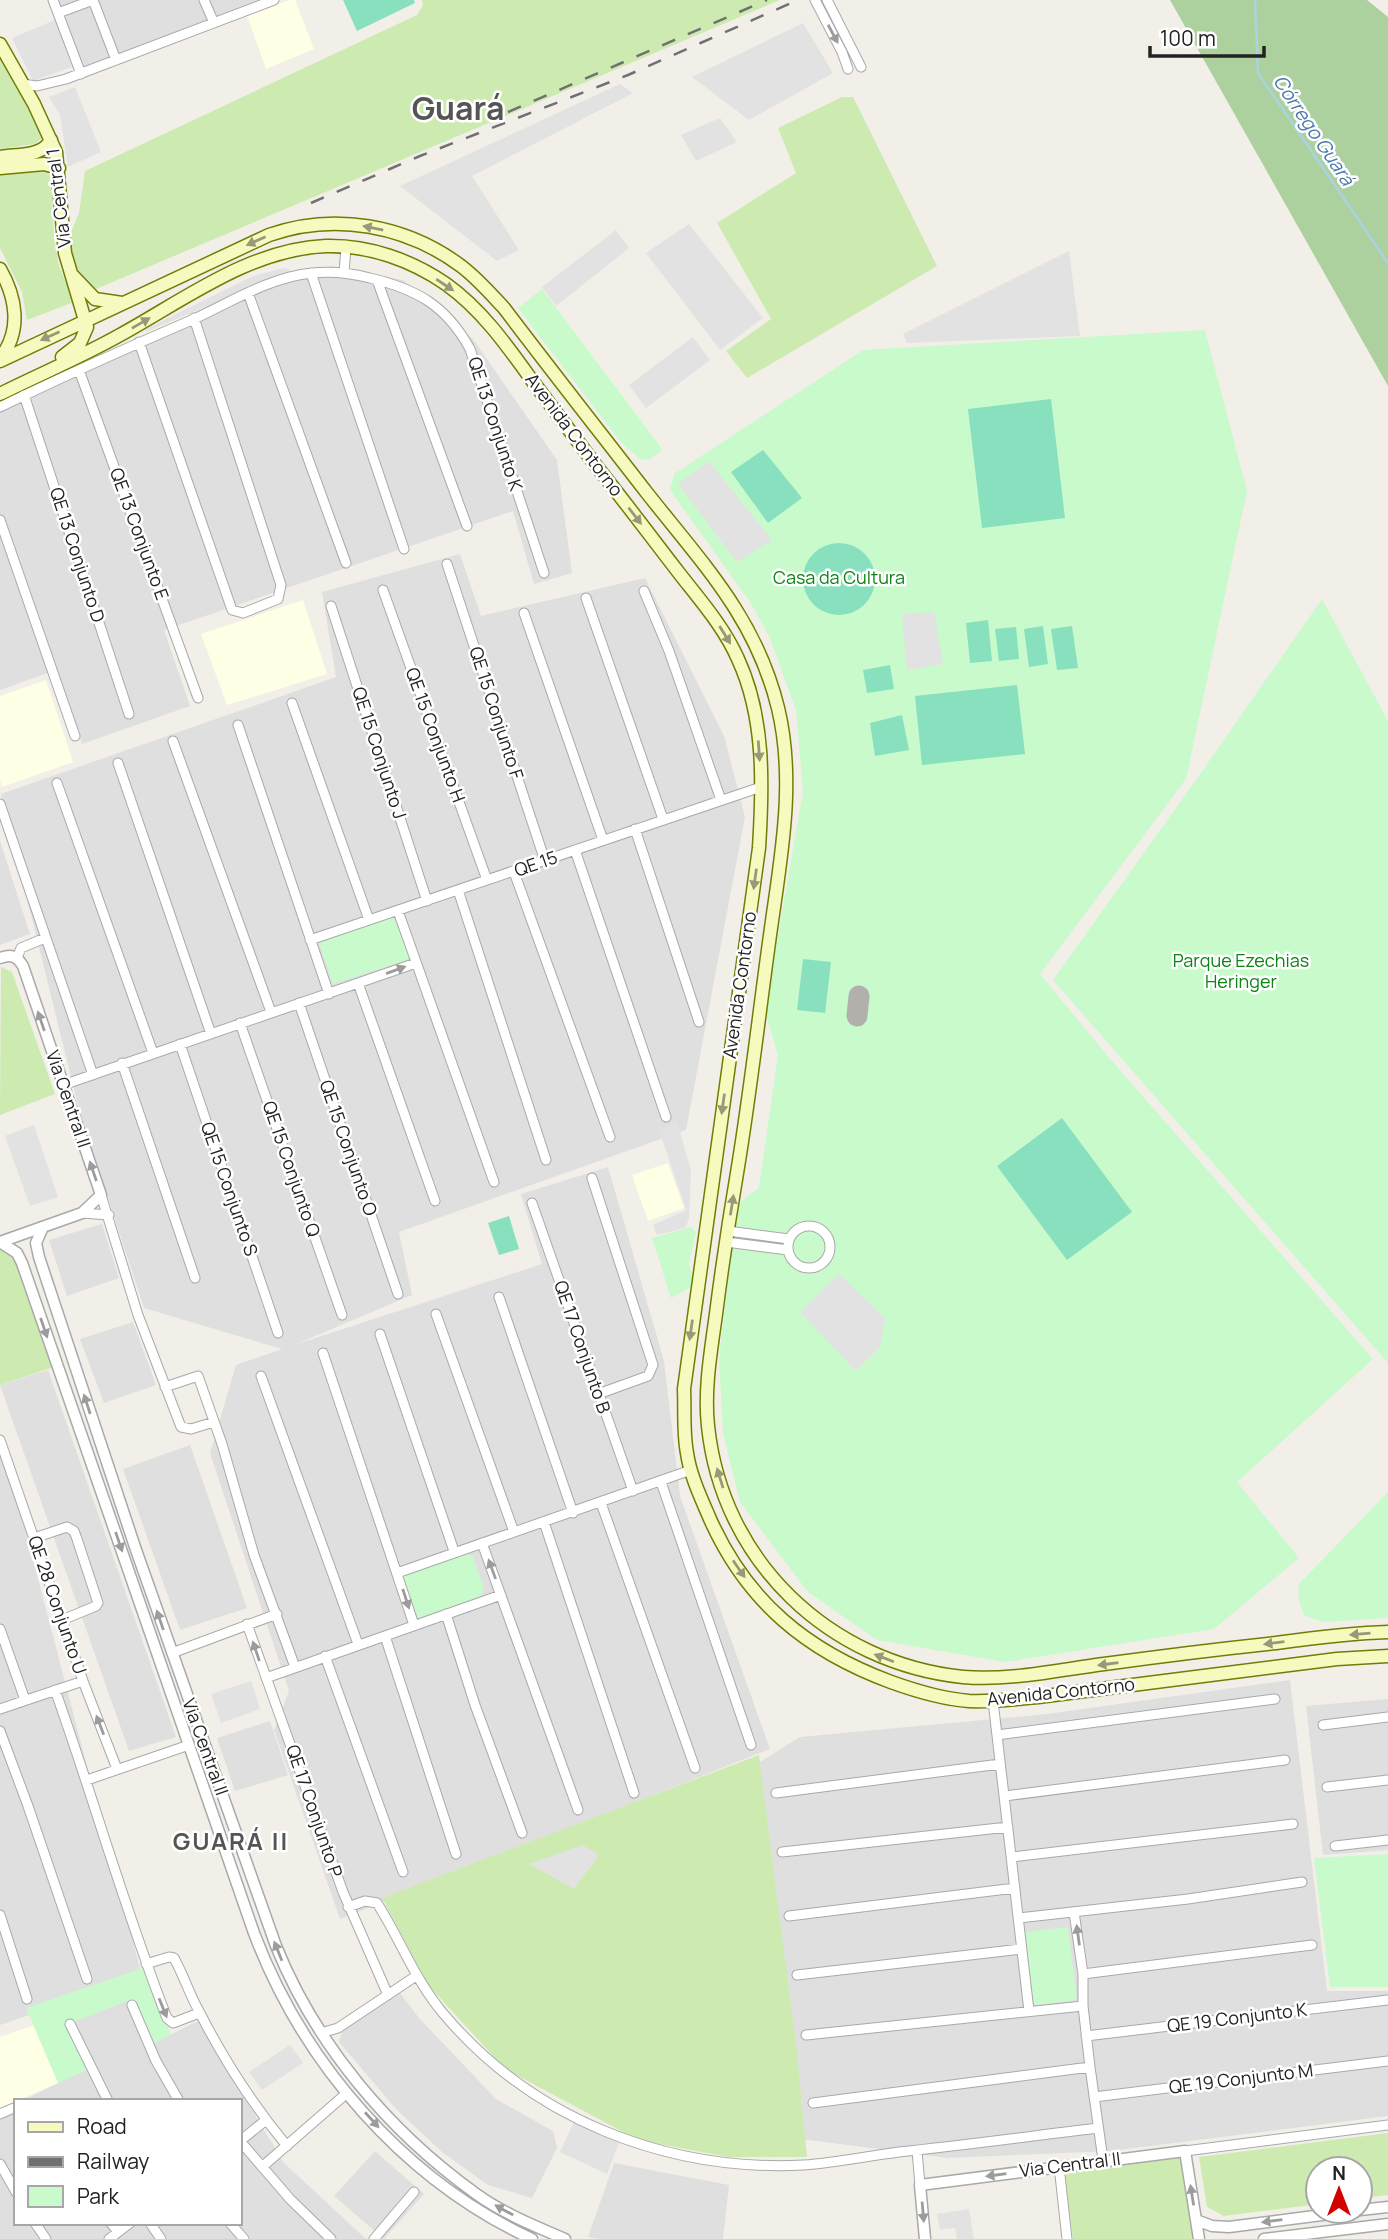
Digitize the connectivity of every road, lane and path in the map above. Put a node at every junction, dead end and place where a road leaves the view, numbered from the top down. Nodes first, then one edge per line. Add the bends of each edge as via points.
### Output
1 (53, 0) edge
2 (93, 0) edge
3 (204, 0) edge
4 (239, 0) edge
5 (274, 0) edge
6 (815, 0) edge
7 (827, 0) edge
8 (244, 12) junction
9 (58, 13) junction
10 (214, 23) junction
11 (0, 44) edge
12 (116, 60) junction
13 (861, 67) dead end
14 (848, 69) dead end
15 (81, 74) junction
16 (22, 85) junction
17 (47, 85) junction
18 (33, 103) junction
19 (51, 140) junction
20 (0, 157) edge
21 (0, 168) edge
22 (59, 168) junction
23 (303, 225) junction
24 (398, 234) junction
25 (346, 247) junction
26 (303, 248) junction
27 (385, 254) junction
28 (0, 269) edge
29 (69, 270) junction
30 (311, 273) junction
31 (344, 273) junction
32 (377, 280) junction
33 (248, 293) junction
34 (122, 303) junction
35 (194, 318) junction
36 (87, 320) junction
37 (514, 321) junction
38 (496, 331) junction
39 (139, 342) junction
40 (0, 360) edge
41 (79, 370) junction
42 (19, 391) junction
43 (0, 394) edge
44 (0, 407) edge
45 (0, 520) edge
46 (467, 526) dead end
47 (404, 549) dead end
48 (346, 564) dead end
49 (447, 565) dead end
50 (544, 573) dead end
51 (383, 590) dead end
52 (644, 591) dead end
53 (586, 598) dead end
54 (331, 606) dead end
55 (524, 613) dead end
56 (761, 653) junction
57 (739, 660) junction
58 (770, 681) junction
59 (748, 685) junction
60 (198, 698) dead end
61 (292, 703) dead end
62 (129, 714) dead end
63 (238, 725) dead end
64 (75, 736) dead end
65 (173, 741) dead end
66 (118, 763) dead end
67 (57, 783) dead end
68 (761, 787) junction
69 (721, 800) junction
70 (0, 804) edge
71 (663, 819) junction
72 (635, 829) junction
73 (603, 840) junction
74 (759, 848) junction
75 (575, 850) junction
76 (782, 853) junction
77 (545, 861) junction
78 (514, 872) junction
79 (487, 880) junction
80 (458, 890) junction
81 (427, 901) junction
82 (398, 911) junction
83 (369, 920) junction
84 (45, 938) junction
85 (310, 940) junction
86 (0, 958) edge
87 (17, 958) junction
88 (416, 962) junction
89 (358, 983) junction
90 (329, 994) junction
91 (299, 1003) junction
92 (271, 1012) junction
93 (699, 1022) dead end
94 (240, 1023) junction
95 (211, 1034) junction
96 (180, 1044) junction
97 (153, 1053) junction
98 (122, 1063) junction
99 (93, 1074) junction
100 (63, 1085) junction
101 (666, 1117) dead end
102 (718, 1134) junction
103 (610, 1137) dead end
104 (743, 1138) junction
105 (546, 1160) dead end
106 (592, 1178) dead end
107 (494, 1182) dead end
108 (101, 1195) junction
109 (436, 1201) dead end
110 (532, 1203) dead end
111 (82, 1213) junction
112 (108, 1215) junction
113 (43, 1227) junction
114 (727, 1236) junction
115 (789, 1239) junction
116 (0, 1242) edge
117 (788, 1250) junction
118 (195, 1279) dead end
119 (698, 1283) junction
120 (720, 1288) junction
121 (398, 1294) dead end
122 (499, 1297) dead end
123 (436, 1314) dead end
124 (342, 1315) dead end
125 (278, 1333) dead end
126 (380, 1334) dead end
127 (323, 1353) dead end
128 (261, 1376) dead end
129 (165, 1387) junction
130 (598, 1394) junction
131 (707, 1421) junction
132 (214, 1422) junction
133 (685, 1424) junction
134 (0, 1442) edge
135 (691, 1471) junction
136 (660, 1482) junction
137 (633, 1491) junction
138 (727, 1502) junction
139 (601, 1503) junction
140 (706, 1509) junction
141 (573, 1513) junction
142 (544, 1522) junction
143 (514, 1532) junction
144 (34, 1538) junction
145 (482, 1543) junction
146 (454, 1552) junction
147 (397, 1573) junction
148 (146, 1580) junction
149 (133, 1584) junction
150 (501, 1595) junction
151 (276, 1614) junction
152 (446, 1614) junction
153 (62, 1620) junction
154 (247, 1624) junction
155 (414, 1625) junction
156 (0, 1629) edge
157 (1388, 1632) edge
158 (385, 1636) junction
159 (358, 1644) junction
160 (172, 1653) junction
161 (326, 1656) junction
162 (1388, 1656) edge
163 (295, 1667) junction
164 (1039, 1673) junction
165 (948, 1675) junction
166 (266, 1678) junction
167 (83, 1681) junction
168 (55, 1690) junction
169 (944, 1697) junction
170 (1038, 1697) junction
171 (1275, 1699) dead end
172 (25, 1700) junction
173 (993, 1701) junction
174 (0, 1709) edge
175 (1388, 1717) edge
176 (1322, 1725) dead end
177 (0, 1731) edge
178 (997, 1735) junction
179 (189, 1745) junction
180 (751, 1745) dead end
181 (1285, 1760) dead end
182 (1000, 1764) junction
183 (695, 1768) dead end
184 (117, 1769) junction
185 (87, 1780) junction
186 (1388, 1780) edge
187 (1327, 1787) dead end
188 (634, 1793) dead end
189 (776, 1793) dead end
190 (1005, 1796) junction
191 (578, 1810) dead end
192 (1293, 1824) dead end
193 (1008, 1828) junction
194 (522, 1833) dead end
195 (1388, 1840) edge
196 (1335, 1846) dead end
197 (782, 1852) dead end
198 (456, 1854) dead end
199 (1012, 1857) junction
200 (249, 1872) junction
201 (403, 1872) dead end
202 (234, 1877) junction
203 (1302, 1882) dead end
204 (1015, 1888) junction
205 (348, 1907) junction
206 (1074, 1912) junction
207 (0, 1915) edge
208 (789, 1916) dead end
209 (1019, 1918) junction
210 (1312, 1945) dead end
211 (1021, 1949) junction
212 (146, 1964) junction
213 (288, 1973) junction
214 (1083, 1974) junction
215 (797, 1975) dead end
216 (416, 1976) junction
217 (87, 1979) dead end
218 (274, 1981) junction
219 (388, 1996) junction
220 (27, 1999) dead end
221 (1388, 2000) edge
222 (132, 2005) dead end
223 (1083, 2006) junction
224 (1030, 2011) junction
225 (199, 2013) junction
226 (70, 2024) dead end
227 (338, 2028) junction
228 (321, 2033) junction
229 (806, 2035) dead end
230 (1086, 2036) junction
231 (331, 2049) junction
232 (1388, 2061) edge
233 (1090, 2067) junction
234 (346, 2093) junction
235 (1094, 2097) junction
236 (107, 2099) edge
237 (178, 2099) edge
238 (813, 2103) dead end
239 (266, 2120) junction
240 (1388, 2125) edge
241 (1098, 2128) junction
242 (242, 2139) edge
243 (242, 2143) edge
244 (287, 2146) junction
245 (917, 2151) junction
246 (1185, 2151) junction
247 (1103, 2160) junction
248 (0, 2164) edge
249 (1059, 2166) junction
250 (262, 2167) junction
251 (448, 2171) junction
252 (439, 2183) junction
253 (920, 2185) junction
254 (14, 2188) edge
255 (414, 2192) dead end
256 (1304, 2217) edge
257 (1297, 2218) junction
258 (1196, 2220) junction
259 (1388, 2224) edge
260 (113, 2225) edge
261 (127, 2225) edge
262 (232, 2225) edge
263 (118, 2232) junction
264 (1299, 2236) junction
265 (108, 2239) edge
266 (244, 2239) edge
267 (331, 2239) edge
268 (374, 2239) edge
269 (532, 2239) edge
270 (565, 2239) edge
271 (925, 2239) edge
272 (1068, 2239) edge
273 (1199, 2239) edge
274 (1264, 2239) edge

1 - 9 street
2 - 9 street
2 - 12 street
3 - 10 street
4 - 8 street
5 - 8 street
6 -> 14 street
7 - 13 street
8 - 10 street
9 - 15 street
10 - 12 street
11 - 16 main road, Via Central 1
12 - 15 street
15 - 17 street
16 - 17 street
16 - 18 main road, Via Central 1
17 - 18 street
18 - 19 main road, Via Central 1
19 - 20 main road via 39,152
19 - 22 main road, Via Central 1
21 - 22 main road via 44,164
22 - 29 main road, Via Central 1
24 -> 23 main road, Avenida Contorno via 369,226
23 - 26 main road via 296,238
23 -> 34 main road, Avenida Contorno via 269,235
24 - 27 main road via 395,246
24 - 37 main road, Avenida Contorno via 460,265
25 - 26 main road, Avenida Contorno
25 - 27 main road, Avenida Contorno
25 - 31 street
42 -> 26 main road, Avenida Contorno via 176,301 268,257
27 -> 38 main road, Avenida Contorno via 445,283
28 - 40 main road via 13,301 15,323 10,346
29 - 34 main road via 95,299
29 - 36 main road, Via Central 1
30 - 31 street, QE 13 Conjunto K
30 - 33 street, QE 13 Conjunto K
30 - 47 street
31 - 32 street, QE 13 Conjunto K
32 - 46 street
32 - 50 street, QE 13 Conjunto K via 399,284 427,300 464,338
33 - 35 street, QE 13 Conjunto K
33 - 48 street
34 - 36 main road, Avenida Contorno
35 - 39 street, QE 13 Conjunto K
35 - 39 street via 281,585 278,599 243,612 234,612 230,606
36 -> 40 main road, Avenida Contorno
36 - 42 main road via 86,333 75,349 39,367
37 - 38 main road via 502,320
37 - 56 main road, Avenida Contorno via 696,552 744,620
38 -> 57 main road, Avenida Contorno via 709,612
39 - 41 street, QE 13 Conjunto K
41 - 42 street, QE 13 Conjunto K
41 - 60 street, QE 13 Conjunto E
42 - 43 main road, Avenida Contorno
42 - 44 street, QE 13 Conjunto K
42 - 62 street, QE 13 Conjunto D
45 - 64 street
49 - 77 street, QE 15 Conjunto F
51 - 79 street, QE 15 Conjunto H
52 - 69 street
53 - 71 street
54 - 81 street, QE 15 Conjunto J
55 - 73 street
56 - 57 main road via 754,660
56 - 58 main road, Avenida Contorno
57 - 59 main road, Avenida Contorno
58 - 59 main road via 760,676
58 - 76 main road, Avenida Contorno via 785,747
59 -> 68 main road, Avenida Contorno via 757,726
61 - 83 street
63 - 85 street
65 - 92 street
66 - 95 street
67 - 97 street
68 - 69 street, QE 15
68 - 74 main road, Avenida Contorno
69 - 71 street, QE 15
70 - 84 street
71 - 72 street, QE 15
72 - 73 street, QE 15
72 - 93 street
73 - 75 street, QE 15
74 - 76 main road via 769,857
74 -> 102 main road, Avenida Contorno
75 - 77 street, QE 15
75 - 101 street
76 - 104 main road, Avenida Contorno
77 - 78 street, QE 15
78 - 79 street, QE 15
78 - 103 street
79 - 80 street, QE 15
80 - 81 street, QE 15
80 - 105 street
81 - 82 street, QE 15
82 - 83 street, QE 15
82 - 88 street
83 - 85 street, QE 15
84 - 87 street via 21,948
84 - 99 street
85 - 90 street
86 - 87 street
100 -> 87 street, Via Central II
89 -> 88 street
88 - 107 street
89 - 90 street
89 - 109 street
90 - 91 street
91 - 92 street
91 - 121 street, QE 15 Conjunto O
92 - 94 street
94 - 95 street
94 - 124 street, QE 15 Conjunto Q
95 - 96 street
96 - 97 street
96 - 125 street, QE 15 Conjunto S
97 - 98 street
98 - 99 street
98 - 118 street
99 - 100 street
108 -> 100 street, Via Central II
102 - 104 main road via 734,1130
102 - 119 main road, Avenida Contorno
114 -> 104 main road, Avenida Contorno
106 - 130 street via 653,1365 648,1376
108 - 111 street, Via Central II
108 - 112 street
110 - 130 street, QE 17 Conjunto B
111 - 112 street
111 - 113 street, Via Central II
112 - 129 street
113 - 116 street, Via Central II
148 -> 113 street, Via Central II via 37,1251
114 - 115 street
114 - 117 street
114 - 120 main road, Avenida Contorno
115 - 117 street
115 - 117 street via 799,1229 812,1226 828,1238 830,1251 824,1262 811,1268 798,1265
116 -> 149 street, Via Central II via 18,1253 22,1263
119 - 120 main road via 709,1293
119 -> 133 main road, Avenida Contorno via 687,1364
120 - 131 main road, Avenida Contorno
122 - 141 street
123 - 143 street
126 - 146 street
127 - 147 street
128 - 159 street
129 - 132 street via 184,1429
129 - 132 street via 198,1376
130 - 137 street, QE 17 Conjunto B
131 - 133 main road via 698,1416
138 -> 131 main road, Avenida Contorno
132 - 151 street
133 - 135 main road, Avenida Contorno
134 - 144 street, QE 28 Conjunto U
135 - 136 street
135 - 140 main road, Avenida Contorno
136 - 137 street
136 - 180 street
137 - 139 street
138 - 140 main road via 720,1512
165 -> 138 main road, Avenida Contorno via 880,1657 826,1627 798,1604 750,1549
139 - 141 street
139 - 183 street
140 -> 169 main road, Avenida Contorno via 744,1576 793,1630 868,1673
141 - 142 street
142 - 143 street
142 - 188 street
143 - 145 street
144 - 153 street, QE 28 Conjunto U
144 - 153 street via 67,1527 77,1539 98,1603
145 - 146 street
150 -> 145 street
146 - 147 street
147 -> 155 street
148 - 149 street
160 -> 148 street, Via Central II
149 - 179 street, Via Central II
150 - 152 street
150 - 191 street
151 - 154 street
151 - 163 street
152 - 155 street
152 - 194 street
153 - 167 street, QE 28 Conjunto U
154 - 160 street
166 -> 154 street, QE 17 Conjunto P
155 - 158 street
156 - 172 street
157 -> 164 main road, Avenida Contorno
158 - 159 street
158 - 198 street
159 - 161 street
160 - 200 street, Via Central II
161 - 163 street
161 - 201 street
162 - 170 main road, Avenida Contorno
163 - 166 street
164 - 165 main road, Avenida Contorno via 988,1678
164 - 170 main road via 1047,1685
165 - 169 main road via 940,1686
166 - 205 street, QE 17 Conjunto P
167 - 168 street
184 -> 167 street, QE 28 Conjunto U
168 - 172 street
168 - 185 street
169 - 173 main road, Avenida Contorno
170 - 173 main road, Avenida Contorno
171 - 178 street
172 - 174 street
173 - 178 street
175 - 176 street
177 - 217 street
178 - 182 street
179 - 184 street
179 - 202 street, Via Central II
181 - 190 street
182 - 189 street
182 - 190 street
184 - 185 street
185 - 212 street
186 - 187 street
190 - 193 street
192 - 199 street
193 - 197 street
193 - 199 street
195 - 196 street
199 - 204 street
200 - 202 street
213 -> 200 street, Via Central II
202 - 218 street, Via Central II
203 - 206 street
204 - 208 street
204 - 209 street
205 - 216 street via 365,1901 377,1903
205 - 219 street, QE 17 Conjunto P
206 - 209 street
214 -> 206 street
207 - 220 street
209 - 211 street
210 - 214 street
211 - 215 street
211 - 224 street
212 - 225 street via 174,1958
212 -> 225 street via 168,2021 176,2023
213 - 218 street
213 - 228 street, Via Central II
214 - 223 street
216 - 219 street
216 - 245 street via 456,2027 513,2081 551,2105 641,2146 740,2164 814,2164
218 - 234 street, Via Central II via 298,2028
219 - 227 street
221 - 230 street, QE 19 Conjunto K
222 - 237 street
223 - 224 street
223 - 230 street
224 - 229 street
225 - 239 street
226 - 236 street
227 - 228 street
227 - 231 street
228 - 231 street, Via Central II
230 - 233 street
231 - 251 street, Via Central II via 383,2112
232 - 235 street, QE 19 Conjunto M
233 - 235 street
233 - 238 street
234 - 244 street
234 -> 252 street, Via Central II
235 - 241 street
239 - 242 street
239 - 244 street
240 - 246 street
241 - 245 street
241 - 247 street
243 - 250 street
244 - 250 street
245 - 253 street
246 - 247 street, Via Central II
258 -> 246 street
247 - 249 street, Via Central II
248 - 254 street
249 -> 253 street, Via Central II
249 - 272 street
250 - 267 street
251 - 252 street
270 -> 251 street, Via Central II via 477,2194
252 - 269 street, Via Central II
253 -> 271 street
255 - 268 street
256 - 257 street
257 -> 258 street via 1229,2227
257 - 264 street
258 - 273 street
259 - 264 street
260 - 263 street
261 - 263 street
262 - 266 street
263 - 265 street
264 - 274 street

